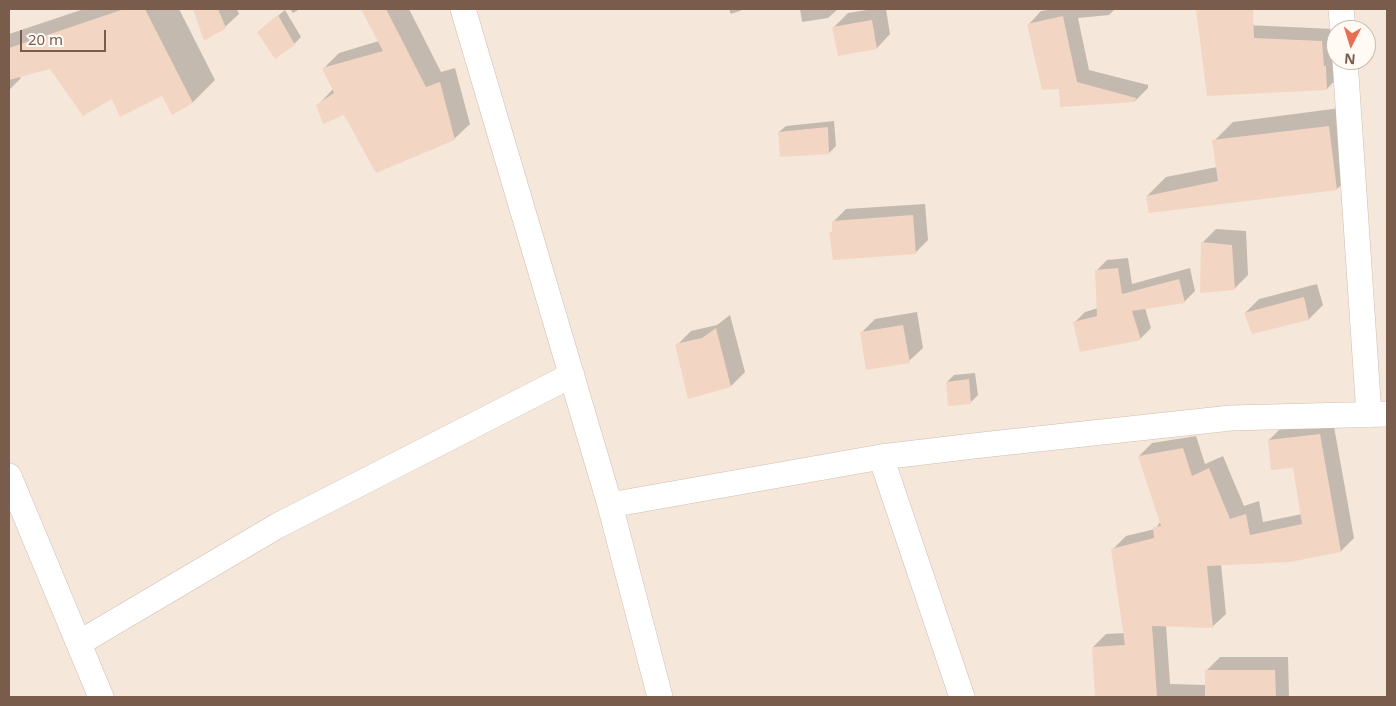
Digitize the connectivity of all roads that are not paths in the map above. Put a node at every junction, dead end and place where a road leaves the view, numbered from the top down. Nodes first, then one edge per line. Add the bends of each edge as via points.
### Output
1 (463, 9) edge
2 (1346, 70) edge
3 (572, 375) junction
4 (1378, 414) edge
5 (881, 457) junction
6 (9, 476) edge
7 (610, 504) junction
8 (79, 643) junction
9 (102, 697) edge
10 (660, 697) edge
11 (962, 697) edge

1 - 3 street
2 - 4 street
3 - 7 street
3 - 8 street via 277,526
4 - 5 street via 1231,418
5 - 7 street
5 - 11 street
6 - 8 street
7 - 10 street
8 - 9 street

